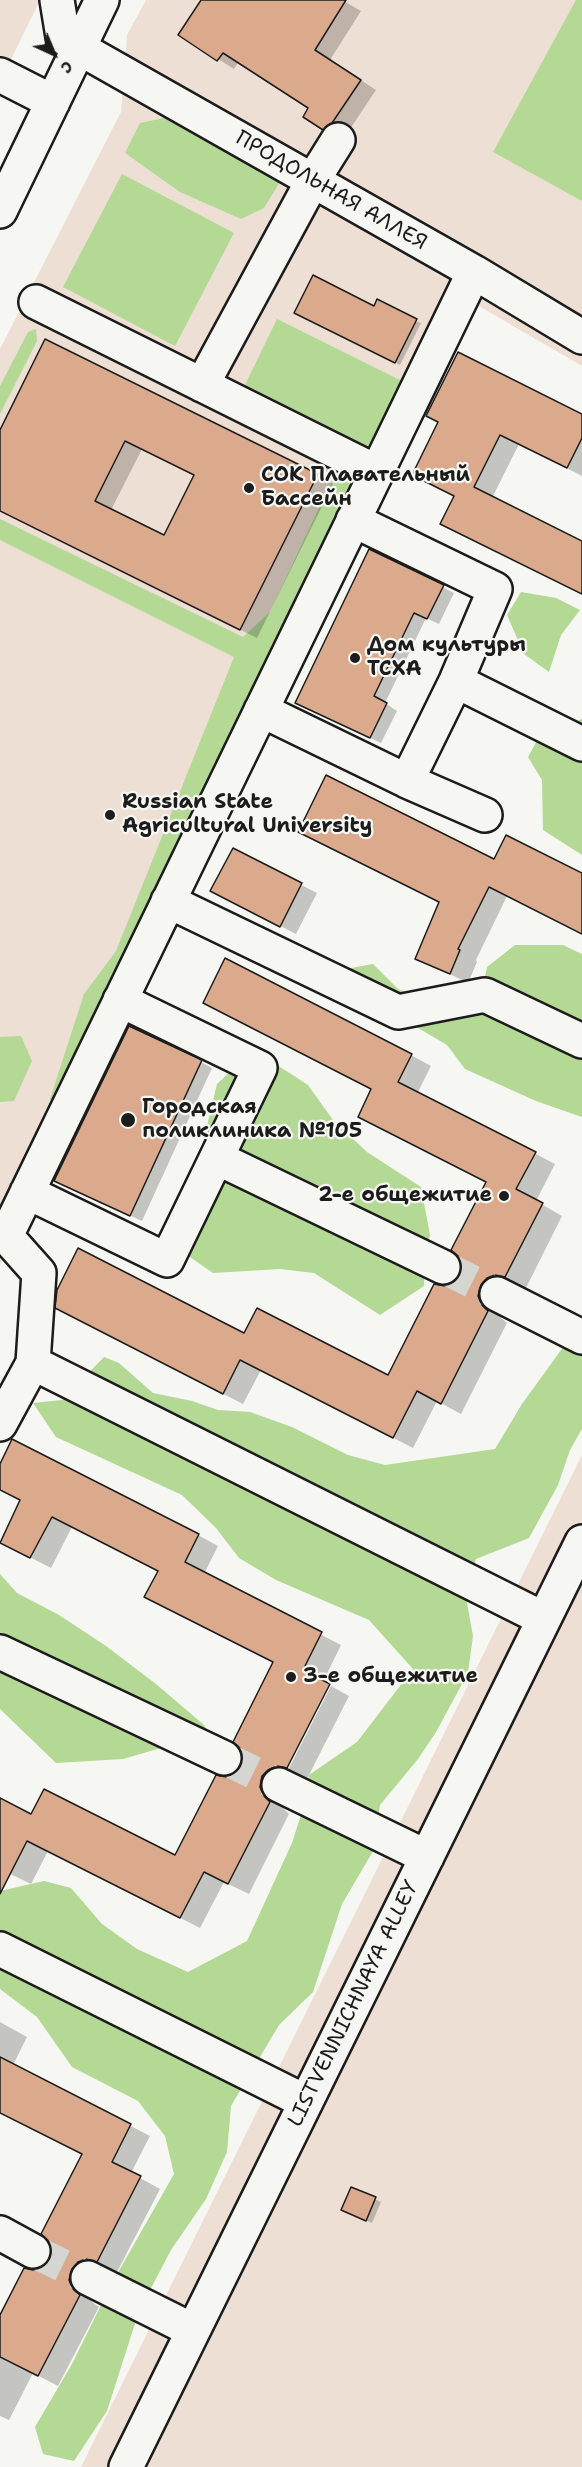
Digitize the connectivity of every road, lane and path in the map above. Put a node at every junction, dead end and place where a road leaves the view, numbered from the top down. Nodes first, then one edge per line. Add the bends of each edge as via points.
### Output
1 (57, 0) edge
2 (102, 0) edge
3 (79, 48) junction
4 (0, 75) edge
5 (53, 102) junction
6 (338, 140) dead end
7 (313, 180) junction
8 (0, 211) edge
9 (474, 272) junction
10 (36, 302) dead end
11 (582, 337) edge
12 (202, 385) junction
13 (377, 472) junction
14 (353, 520) junction
15 (456, 681) junction
16 (261, 710) junction
17 (582, 744) edge
18 (408, 781) junction
19 (485, 815) dead end
20 (168, 901) junction
21 (120, 1000) junction
22 (582, 1041) edge
23 (217, 1158) junction
24 (27, 1192) junction
25 (3, 1238) edge
26 (442, 1267) tunnel mouth
27 (497, 1294) tunnel mouth
28 (582, 1337) edge
29 (33, 1363) junction
30 (0, 1424) edge
31 (582, 1542) edge
32 (544, 1619) junction
33 (0, 1652) edge
34 (224, 1758) tunnel mouth
35 (279, 1785) tunnel mouth
36 (427, 1857) junction
37 (0, 1948) edge
38 (306, 2102) junction
39 (0, 2233) edge
40 (33, 2251) tunnel mouth
41 (88, 2278) tunnel mouth
42 (192, 2330) junction
43 (126, 2467) edge

1 - 3 street via 63,37
2 - 3 street
3 - 5 street
3 - 7 street, ПРОДОЛЬНАЯ АЛЛЕЯ
4 - 5 street
5 - 8 street
6 - 7 street
7 - 9 street, ПРОДОЛЬНАЯ АЛЛЕЯ
7 - 12 street
9 - 11 street, ПРОДОЛЬНАЯ АЛЛЕЯ
9 - 13 street
10 - 12 street
12 - 13 street
13 - 14 street
14 - 15 street via 495,589
14 - 16 street
15 - 17 street
15 - 18 street
16 - 18 street
16 - 20 street
18 - 19 street
20 - 21 street
20 - 22 street via 398,1012 485,995
21 - 23 street via 260,1068
21 - 24 street
23 - 24 street via 167,1260
23 - 26 street
24 - 25 street
25 - 29 street via 39,1273
27 - 28 street
29 - 30 street
29 - 32 street
31 - 32 street, LISTVENNICHNAYA ALLEY
32 - 36 street, LISTVENNICHNAYA ALLEY
33 - 34 street
35 - 36 street
36 - 38 street, LISTVENNICHNAYA ALLEY
37 - 38 street
38 - 42 street, LISTVENNICHNAYA ALLEY
39 - 40 street
41 - 42 street
42 - 43 street, LISTVENNICHNAYA ALLEY

